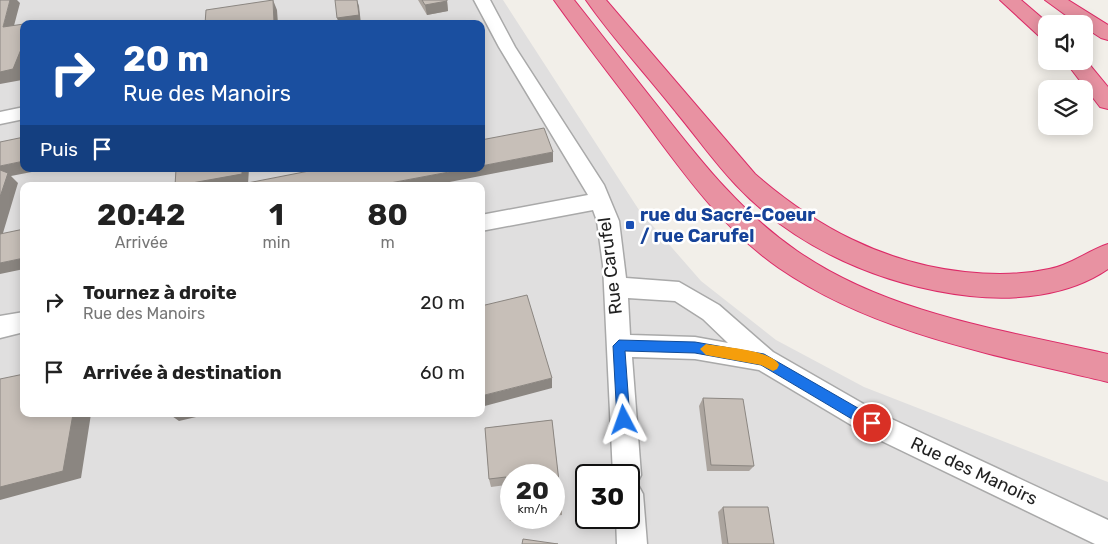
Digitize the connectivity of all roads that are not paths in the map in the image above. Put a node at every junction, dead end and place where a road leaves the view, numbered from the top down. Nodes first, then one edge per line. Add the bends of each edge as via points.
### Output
1 (482, 0) edge
2 (564, 0) edge
3 (596, 0) edge
4 (1010, 0) edge
5 (1055, 0) edge
6 (1038, 25) edge
7 (490, 34) edge
8 (1108, 34) edge
9 (1082, 70) edge
10 (1108, 102) edge
11 (20, 115) edge
12 (0, 118) edge
13 (601, 201) junction
14 (485, 223) edge
15 (1108, 255) edge
16 (614, 287) junction
17 (20, 323) edge
18 (0, 327) edge
19 (619, 346) junction
20 (764, 360) junction
21 (1108, 368) edge
22 (627, 464) edge
23 (631, 529) edge
24 (1108, 535) edge
25 (632, 544) edge

1 - 7 street, Rue Carufel
2 - 21 highway via 714,195 765,243 801,269 861,300 915,321
3 - 15 highway via 746,179 785,213 826,241 905,273 989,286 1065,277 1087,269
4 - 6 highway
5 - 8 highway
7 - 13 street, Rue Carufel via 588,175
9 - 10 highway
11 - 12 street
13 - 14 street
13 - 16 street, Rue Carufel via 609,227
16 - 19 street, Rue Carufel
16 - 20 street, Rue des Manoirs via 679,292 710,312
17 - 18 street
19 - 20 street, Rue des Manoirs via 695,348
19 - 22 street, Rue Carufel
20 - 24 street, Rue des Manoirs via 872,423
23 - 25 street

